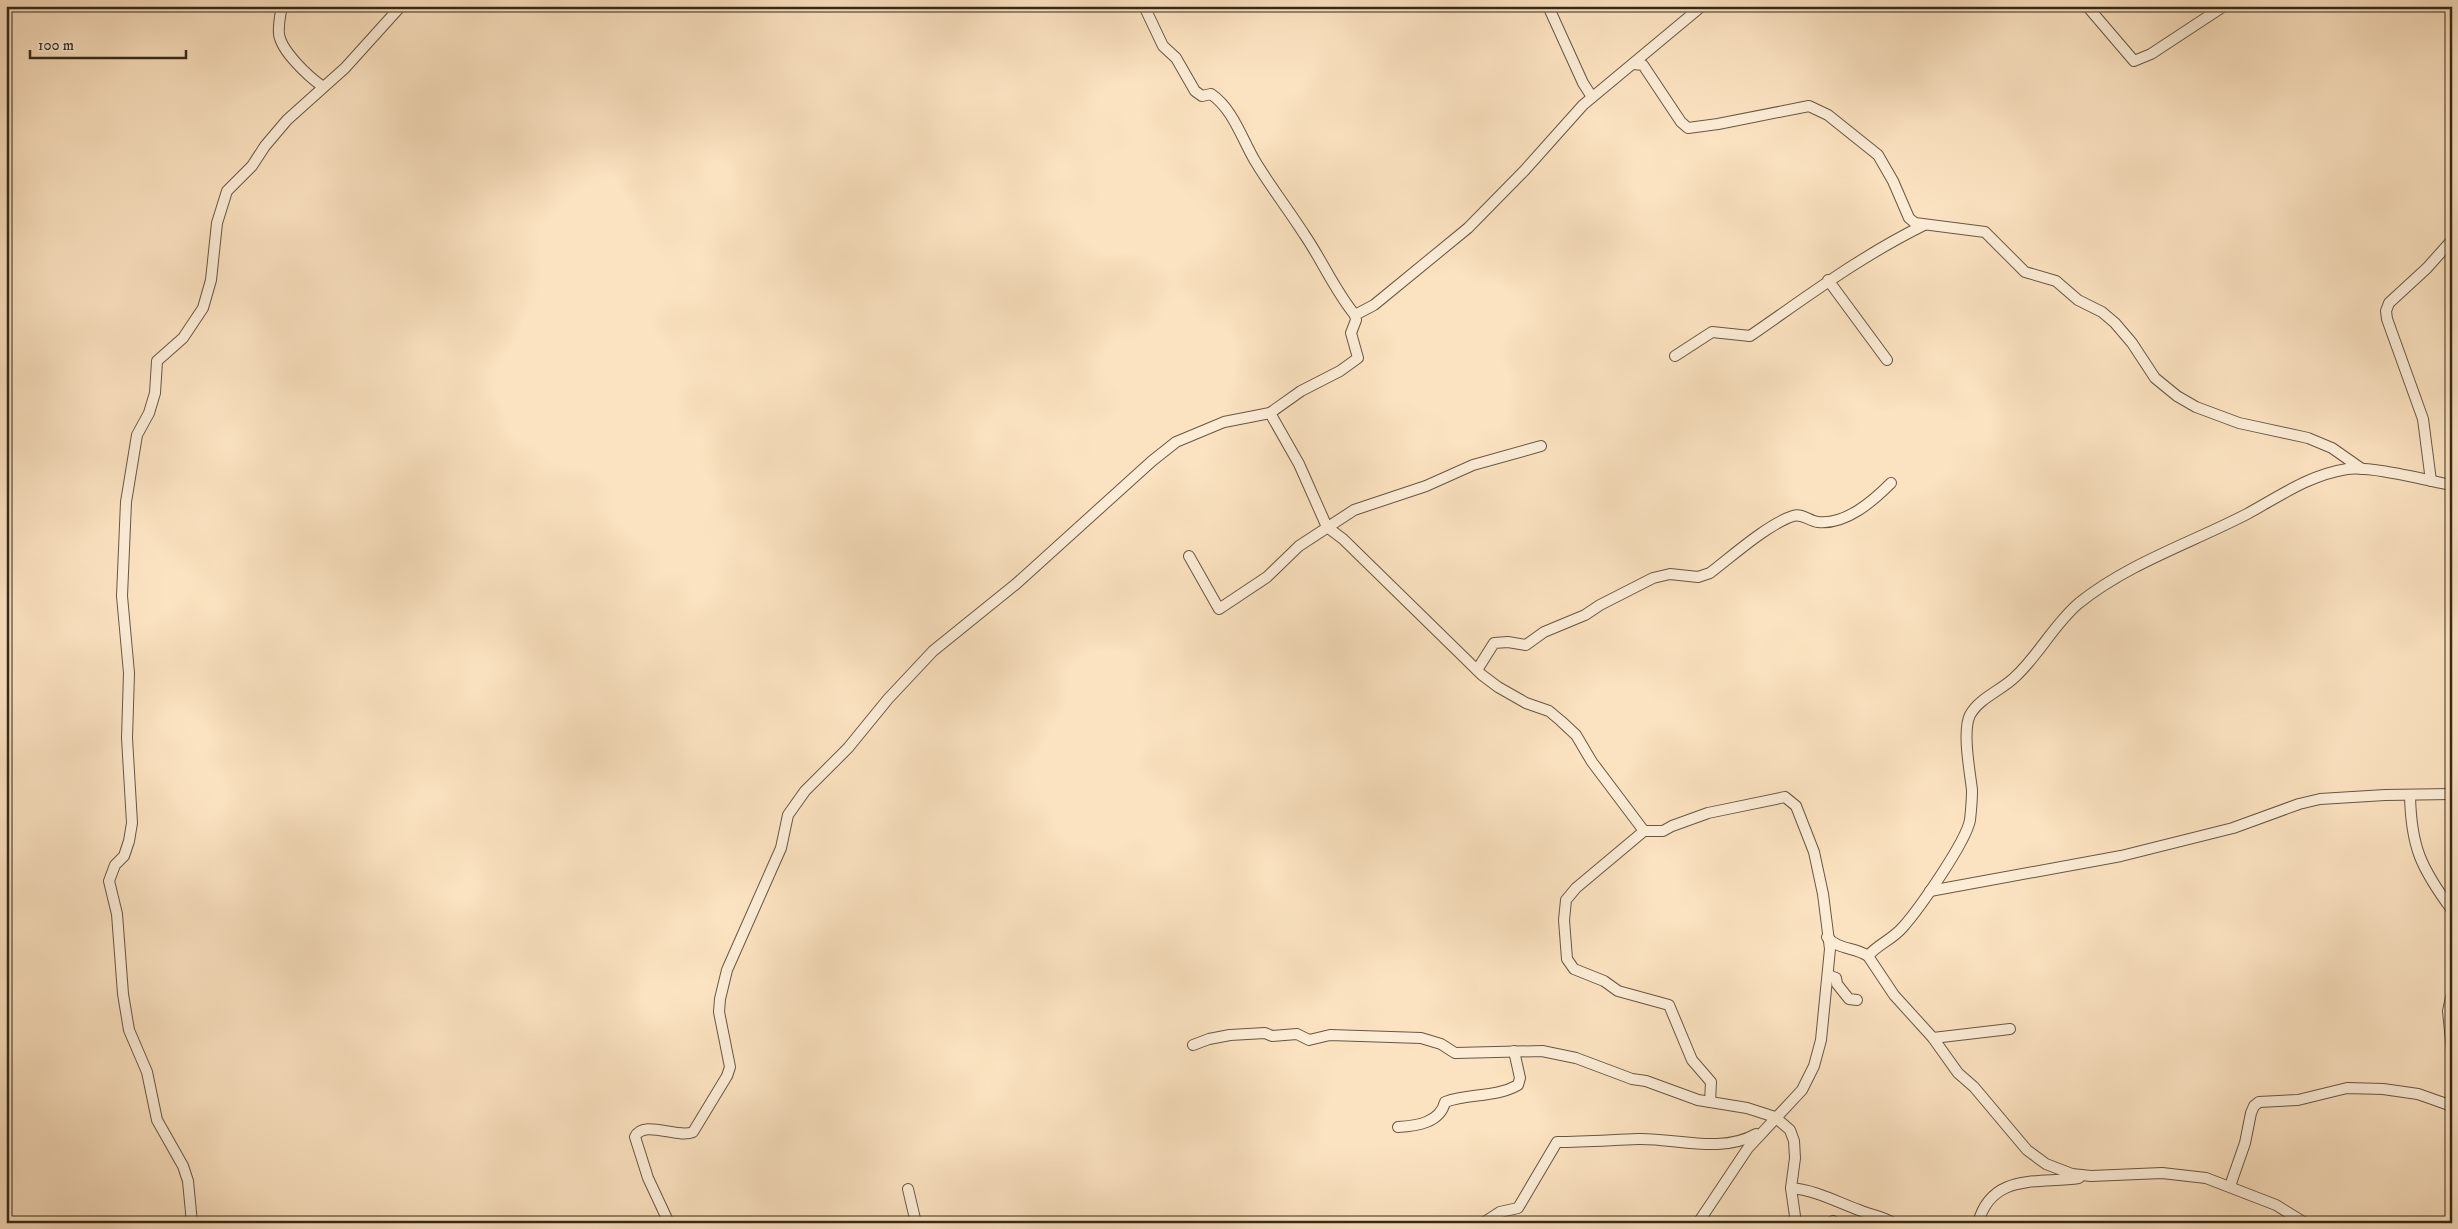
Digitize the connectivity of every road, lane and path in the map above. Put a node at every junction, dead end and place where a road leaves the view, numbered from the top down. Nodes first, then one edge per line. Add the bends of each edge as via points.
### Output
1 (282, 6) edge
2 (401, 6) edge
3 (1144, 6) edge
4 (1548, 6) edge
5 (1702, 6) edge
6 (2086, 6) edge
7 (2224, 6) edge
8 (1633, 64) junction
9 (322, 86) junction
10 (1592, 97) junction
11 (1928, 222) junction
12 (2452, 240) edge
13 (1828, 280) junction
14 (1355, 315) junction
15 (1674, 356) dead end
16 (1887, 360) dead end
17 (1270, 413) junction
18 (1541, 446) dead end
19 (2362, 469) junction
20 (2431, 481) junction
21 (1891, 483) dead end
22 (2452, 485) edge
23 (1327, 528) junction
24 (1189, 556) dead end
25 (1477, 670) junction
26 (2452, 794) edge
27 (2410, 795) junction
28 (1644, 831) junction
29 (1930, 891) junction
30 (2452, 910) edge
31 (1827, 937) junction
32 (1868, 956) junction
33 (1828, 974) junction
34 (2452, 994) edge
35 (1857, 1000) dead end
36 (2010, 1028) dead end
37 (1933, 1038) junction
38 (1193, 1045) dead end
39 (1514, 1051) junction
40 (2452, 1051) edge
41 (1710, 1102) junction
42 (2452, 1106) edge
43 (1775, 1117) junction
44 (1398, 1127) dead end
45 (1762, 1130) junction
46 (2091, 1176) junction
47 (2230, 1186) junction
48 (1791, 1188) junction
49 (908, 1189) dead end
50 (192, 1223) edge
51 (669, 1223) edge
52 (916, 1223) edge
53 (1483, 1223) edge
54 (1698, 1223) edge
55 (1796, 1223) edge
56 (1893, 1223) edge
57 (1978, 1223) edge
58 (2305, 1223) edge

1 - 9 street via 280,40 306,74
2 - 9 street via 345,68
3 - 14 street via 1163,46 1185,70 1195,91 1202,96 1211,94 1229,114
4 - 10 street
5 - 8 street
6 - 7 street via 2134,61 2151,54
8 - 10 street
8 - 11 street via 1644,66 1688,128 1809,106 1822,110 1878,155 1909,218 1914,223
9 - 50 street via 275,134 252,166 227,191 217,223 207,299 192,328 157,361 155,393 149,413 136,435 126,502 122,596 129,672 127,738 132,823 124,856 111,873 110,889 117,914 129,1030 147,1072 157,1120 185,1173
10 - 14 street via 1468,228 1374,305
11 - 13 street
11 - 19 street via 1943,228 1977,230 1990,236 2025,272 2056,281 2078,300 2102,312 2132,343 2156,378 2192,405 2239,423 2308,438 2332,448
12 - 20 street via 2389,303 2386,311 2423,419
13 - 15 street via 1750,336 1712,332
13 - 16 street
14 - 17 street via 1351,333 1358,358
17 - 23 street via 1299,464
17 - 51 street via 1224,422 1176,442 1152,461 1036,567 933,651 795,802 788,815 781,848 722,988 719,1012 730,1062 727,1076 693,1132 643,1130 634,1137
18 - 23 street via 1473,465 1426,486 1381,499 1354,510
19 - 20 street
19 - 29 street via 2349,469 2309,480 2116,578 2064,617 2021,672 1982,702 1970,716 1966,738 1972,798 1968,830
20 - 22 street
21 - 25 street via 1843,519 1817,522 1801,515 1792,517 1710,574 1698,577 1670,574 1653,578 1585,615 1544,632 1526,645 1494,644
23 - 24 street via 1299,546 1267,577 1219,609
23 - 25 street
25 - 28 street via 1498,688 1549,711 1576,735 1592,762
26 - 27 street
27 - 29 street via 2320,799 2233,828 2121,856
27 - 30 street via 2415,848
28 - 31 street via 1663,831 1708,813 1751,803 1784,797 1789,799 1796,806 1814,852 1823,894
28 - 41 street via 1566,900 1567,959 1574,969 1604,981 1618,991 1669,1005 1692,1060 1710,1082
29 - 32 street via 1903,927
31 - 32 street via 1833,944
31 - 33 street via 1830,950
32 - 37 street via 1894,995
33 - 35 street via 1836,978 1849,999
33 - 43 street via 1822,1031 1814,1066 1802,1090
34 - 40 street via 2448,1005
36 - 37 street
37 - 46 street via 1958,1073 1974,1087 2027,1150 2046,1164 2072,1174
38 - 39 street via 1209,1038 1265,1033 1272,1036 1297,1034 1309,1040 1330,1035 1421,1038 1456,1053
39 - 41 street via 1542,1051 1576,1058
39 - 44 street via 1520,1078 1518,1085 1483,1096 1453,1099 1445,1102 1441,1113 1433,1118 1420,1124
41 - 43 street
42 - 47 street via 2418,1094 2354,1088 2336,1089 2298,1100 2260,1102 2251,1112
43 - 45 street
43 - 48 street via 1790,1130 1794,1141
45 - 53 street via 1743,1141 1714,1144 1640,1139 1557,1142 1518,1208 1500,1212
45 - 54 street
46 - 47 street via 2179,1174
46 - 57 street via 2006,1186 1992,1196
47 - 58 street via 2276,1205
48 - 55 street
48 - 56 street via 1810,1190
49 - 52 street

